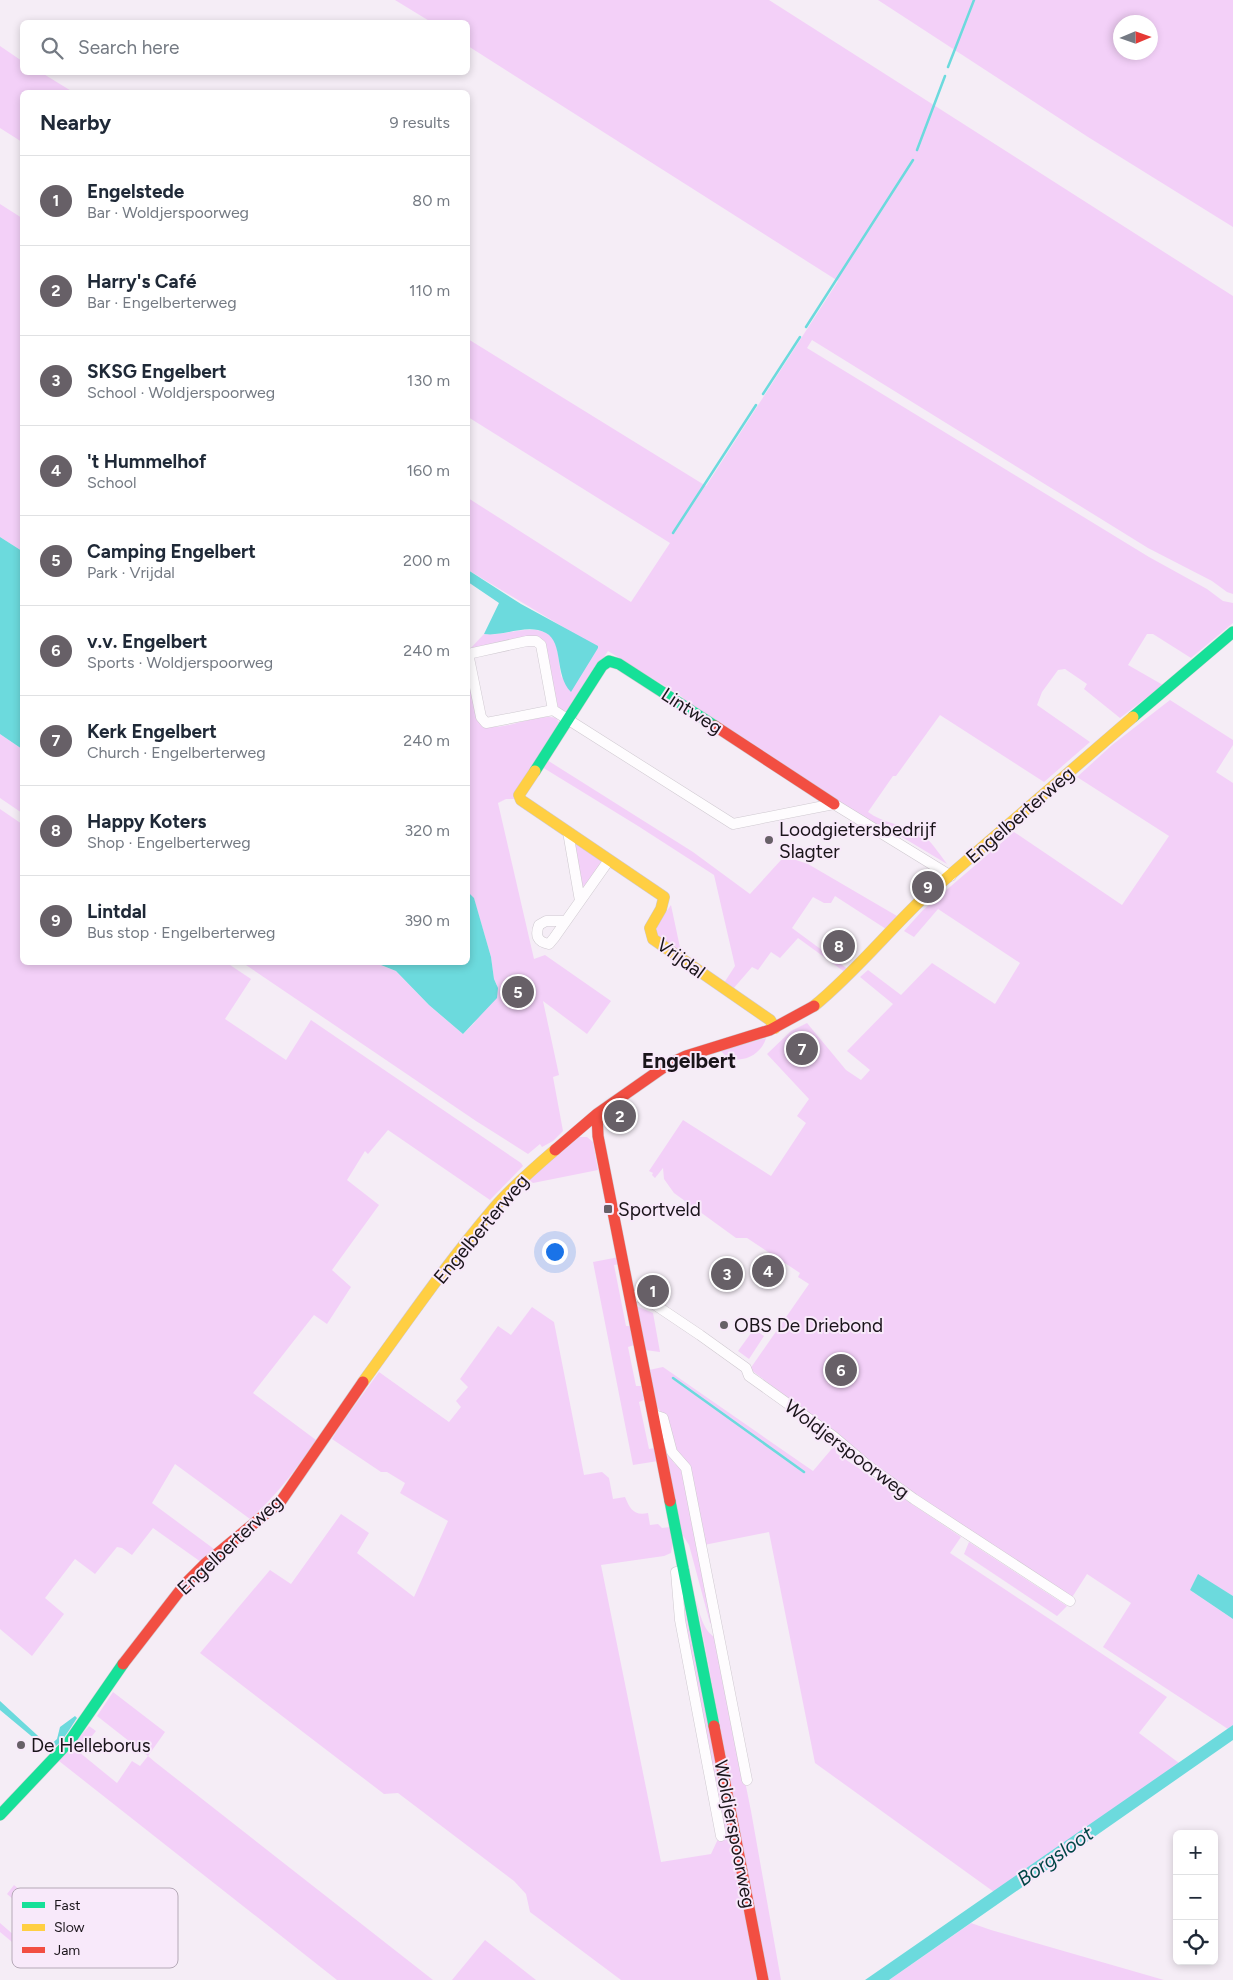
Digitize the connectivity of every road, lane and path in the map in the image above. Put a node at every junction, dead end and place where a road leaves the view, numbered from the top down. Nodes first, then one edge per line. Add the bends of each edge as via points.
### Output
1 (1233, 632) edge
2 (470, 654) edge
3 (470, 664) edge
4 (553, 710) junction
5 (568, 718) junction
6 (834, 804) junction
7 (568, 832) junction
8 (609, 860) junction
9 (951, 876) junction
10 (580, 901) junction
11 (566, 921) dead end
12 (775, 1028) junction
13 (597, 1114) junction
14 (581, 1128) junction
15 (598, 1136) junction
16 (630, 1295) junction
17 (654, 1415) junction
18 (684, 1570) junction
19 (1070, 1601) dead end
20 (747, 1780) dead end
21 (0, 1815) edge
22 (721, 1836) dead end
23 (762, 1980) edge

1 - 9 street, Engelberterweg via 1053,784
2 - 4 street via 536,641 541,645
3 - 4 street via 481,717 486,722
4 - 5 street
5 - 6 street via 733,824
5 - 6 street, Lintweg via 602,666 609,661 620,664
5 - 7 street, Vrijdal via 519,795 521,800
6 - 9 street
7 - 8 street, Vrijdal
7 - 10 street
8 - 10 street
8 - 12 street, Vrijdal via 664,897 664,905 651,926 653,939 770,1020
9 - 12 street, Engelberterweg via 893,927 839,985 814,1006
10 - 11 street
12 - 13 street, Engelberterweg via 667,1065
13 - 14 street, Engelberterweg
13 - 15 street, Woldjerspoorweg
14 - 15 street
14 - 21 street, Engelberterweg via 535,1166 471,1235 355,1392 281,1500 185,1584 125,1661 69,1742
15 - 16 street, Woldjerspoorweg
16 - 17 street, Woldjerspoorweg
16 - 19 street, Woldjerspoorweg via 645,1298 700,1335 746,1368 749,1376 914,1499
17 - 18 street, Woldjerspoorweg
17 - 20 street, Woldjerspoorweg via 663,1418 672,1452 686,1468
18 - 22 street, Woldjerspoorweg via 676,1572 680,1620
18 - 23 street, Woldjerspoorweg

